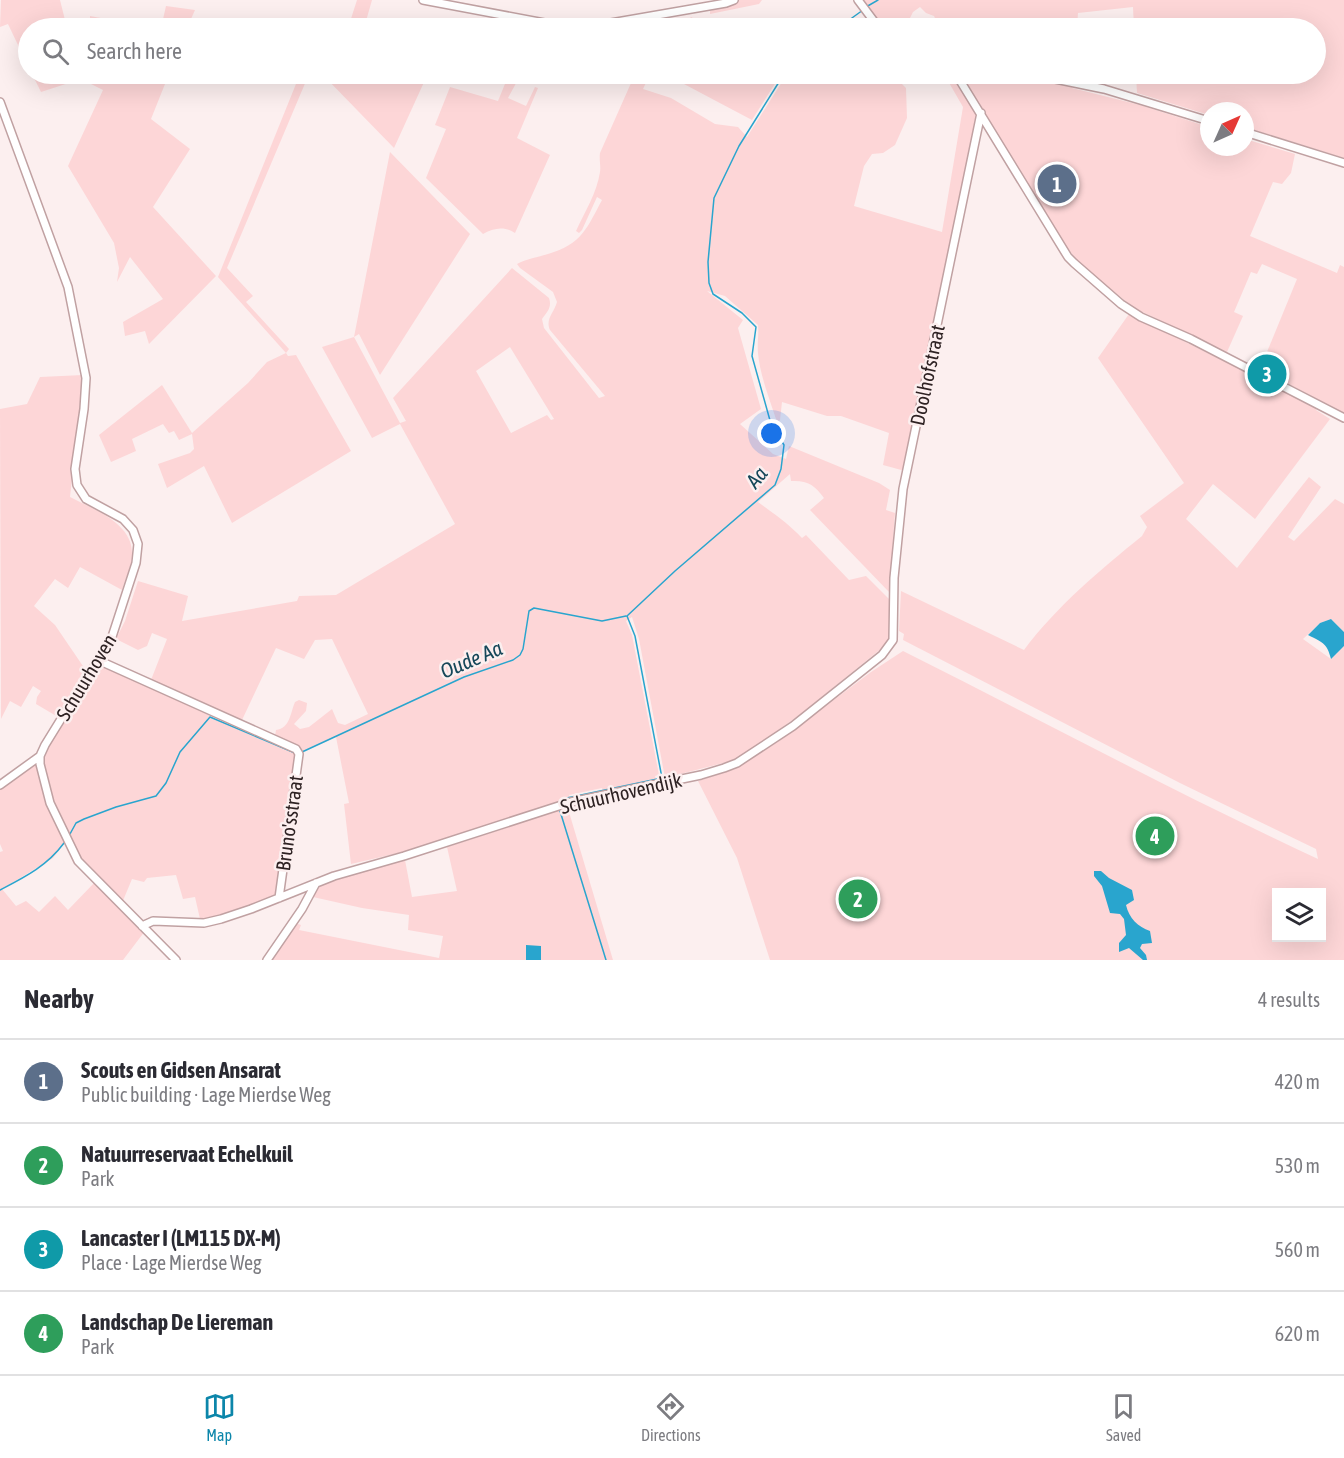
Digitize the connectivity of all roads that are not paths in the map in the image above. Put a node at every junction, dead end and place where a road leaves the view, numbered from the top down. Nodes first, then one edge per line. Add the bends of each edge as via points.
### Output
1 (423, 0) edge
2 (734, 0) edge
3 (858, 0) edge
4 (518, 18) edge
5 (640, 18) edge
6 (872, 18) edge
7 (962, 84) edge
8 (1079, 84) edge
9 (0, 102) edge
10 (981, 113) junction
11 (1200, 118) edge
12 (1254, 135) edge
13 (1344, 163) edge
14 (1344, 418) edge
15 (893, 640) joint
16 (100, 661) junction
17 (40, 756) junction
18 (0, 785) edge
19 (316, 883) junction
20 (279, 898) junction
21 (142, 926) junction
22 (176, 960) edge
23 (267, 960) edge

1 - 4 street
2 - 5 street
3 - 6 street
7 - 10 street
8 - 11 street
9 - 16 street, Schuurhoven via 68,287 86,378 75,469 77,485 86,499 123,519 138,544 119,620
10 - 14 street via 1068,257 1121,304
10 - 15 street, Doolhofstraat via 903,489 894,578
12 - 13 street
15 - 19 street, Schuurhovendijk via 882,655 793,726 737,763 701,775 571,802
16 - 17 street, Schuurhoven
16 - 20 street, Bruno'sstraat via 296,750 299,754
17 - 18 street
17 - 21 street via 50,803 78,861
19 - 20 street, Schuurhovendijk
19 - 23 street
20 - 21 street, Bruno'sstraat via 204,923 153,921
21 - 22 street

